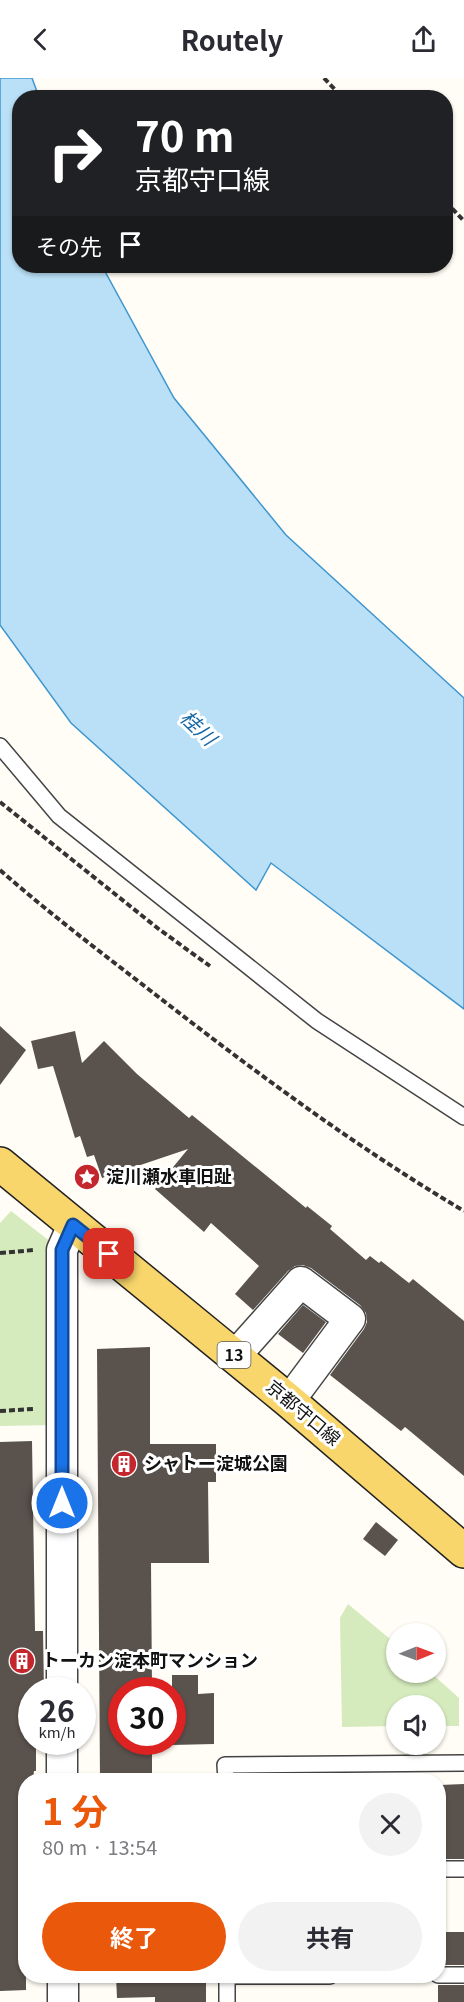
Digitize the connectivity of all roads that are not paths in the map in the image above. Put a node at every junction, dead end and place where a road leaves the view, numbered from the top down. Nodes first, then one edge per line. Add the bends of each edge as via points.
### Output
1 (0, 746) edge
2 (464, 1117) edge
3 (0, 1164) edge
4 (73, 1225) junction
5 (235, 1356) junction
6 (289, 1401) junction
7 (464, 1551) edge
8 (62, 1677) edge
9 (62, 1755) edge
10 (464, 1763) edge
11 (63, 1773) edge
12 (225, 1773) edge
13 (446, 1869) edge
14 (464, 1869) edge
15 (446, 1975) edge
16 (464, 1975) edge
17 (63, 1983) edge
18 (227, 1983) edge
19 (63, 2002) edge
20 (227, 2002) edge

1 - 2 lane via 59,816 317,1021
3 - 4 main road, 京都守口線 / 13
4 - 5 main road, 京都守口線 / 13
4 - 8 street via 62,1250
5 - 6 main road, 京都守口線 / 13
5 - 6 street via 302,1282 351,1320
6 - 7 main road, 京都守口線 / 13
9 - 11 street
10 - 12 lane via 225,1766
13 - 14 lane
15 - 16 lane
17 - 19 street
18 - 20 lane

